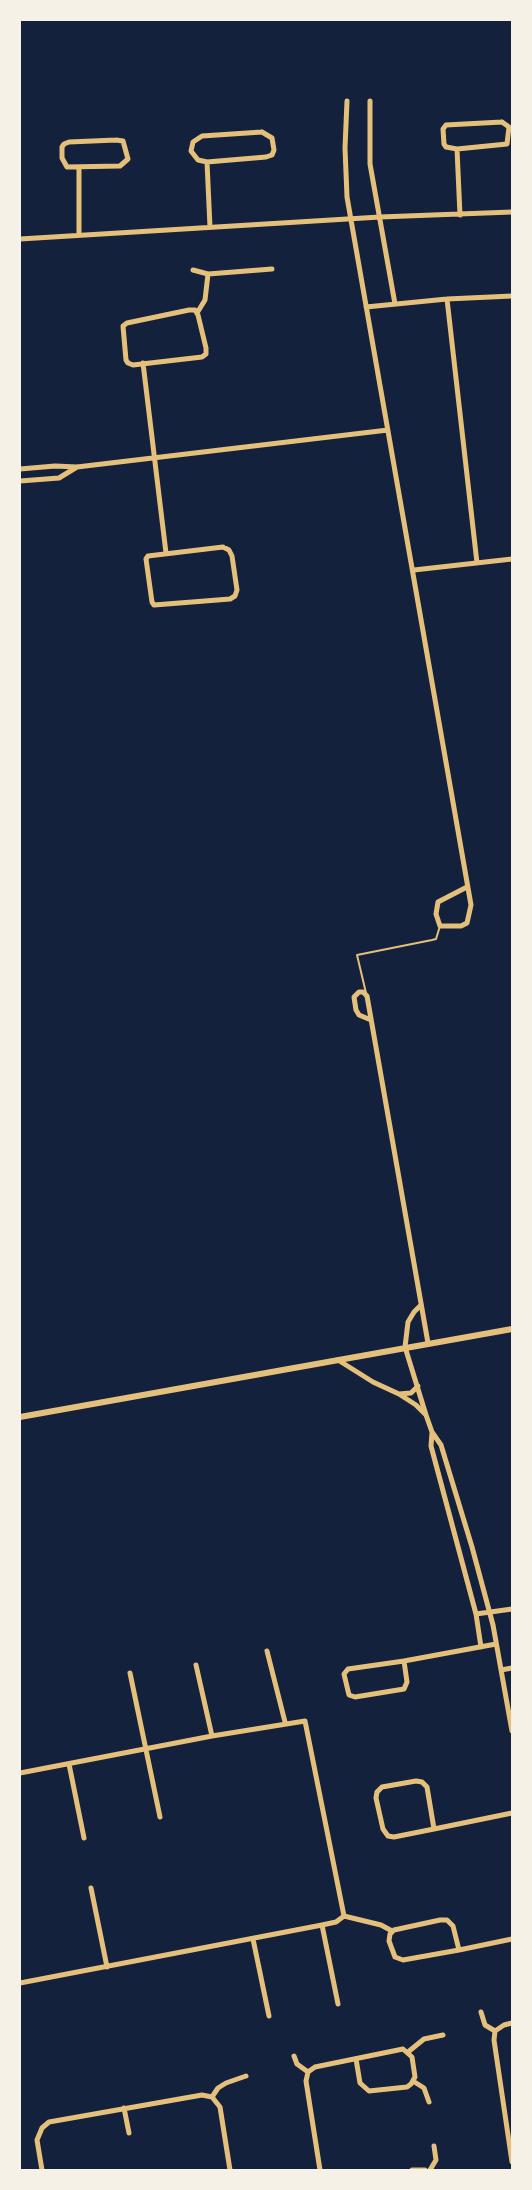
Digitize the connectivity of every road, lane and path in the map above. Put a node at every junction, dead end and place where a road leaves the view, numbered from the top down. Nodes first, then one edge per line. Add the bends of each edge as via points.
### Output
1 (347, 101) dead end
2 (370, 101) dead end
3 (457, 149) junction
4 (207, 162) junction
5 (79, 167) junction
6 (513, 212) edge
7 (460, 215) junction
8 (380, 217) junction
9 (351, 220) junction
10 (210, 227) junction
11 (79, 234) junction
12 (20, 239) edge
13 (272, 269) dead end
14 (193, 270) dead end
15 (208, 274) junction
16 (513, 296) edge
17 (447, 299) junction
18 (395, 304) junction
19 (366, 307) junction
20 (197, 313) junction
21 (143, 363) junction
22 (388, 430) junction
23 (154, 458) junction
24 (77, 467) junction
25 (20, 469) edge
26 (20, 481) edge
27 (166, 553) junction
28 (513, 559) edge
29 (477, 563) junction
30 (414, 570) junction
31 (467, 886) junction
32 (440, 926) junction
33 (367, 996) junction
34 (371, 1020) junction
35 (421, 1305) junction
36 (513, 1329) edge
37 (428, 1343) junction
38 (405, 1347) junction
39 (338, 1360) junction
40 (418, 1386) junction
41 (399, 1394) junction
42 (426, 1415) junction
43 (20, 1417) edge
44 (432, 1432) junction
45 (472, 1547) junction
46 (460, 1549) junction
47 (513, 1609) edge
48 (490, 1613) junction
49 (476, 1614) junction
50 (496, 1644) junction
51 (481, 1647) junction
52 (267, 1651) dead end
53 (404, 1660) junction
54 (196, 1665) dead end
55 (513, 1668) edge
56 (501, 1670) junction
57 (129, 1673) dead end
58 (285, 1722) junction
59 (513, 1731) edge
60 (212, 1736) junction
61 (145, 1749) junction
62 (69, 1764) junction
63 (20, 1773) edge
64 (513, 1813) edge
65 (160, 1817) dead end
66 (435, 1829) junction
67 (84, 1839) dead end
68 (91, 1888) dead end
69 (344, 1916) junction
70 (322, 1925) junction
71 (392, 1931) junction
72 (253, 1939) junction
73 (513, 1939) edge
74 (459, 1950) junction
75 (107, 1967) junction
76 (20, 1983) edge
77 (338, 2004) dead end
78 (481, 2012) dead end
79 (269, 2016) dead end
80 (513, 2024) edge
81 (495, 2031) junction
82 (443, 2036) dead end
83 (408, 2052) junction
84 (294, 2056) dead end
85 (356, 2059) junction
86 (308, 2072) junction
87 (246, 2076) dead end
88 (413, 2081) junction
89 (212, 2097) junction
90 (429, 2102) dead end
91 (124, 2108) junction
92 (129, 2133) dead end
93 (511, 2142) edge
94 (434, 2146) dead end
95 (513, 2162) edge
96 (42, 2170) edge
97 (230, 2170) edge
98 (320, 2170) edge
99 (412, 2170) edge
100 (425, 2170) edge
101 (430, 2170) edge

1 - 9 street via 345,148
2 - 8 street via 370,164
3 - 3 street via 507,144 508,127 502,122 446,125 444,144
3 - 7 street
4 - 4 street via 272,155 272,138 262,132 202,136 193,142 193,156
4 - 10 street
5 - 5 street via 120,165 128,159 123,141 64,144 65,165
5 - 11 street
6 - 7 street
7 - 8 street
8 - 9 street
8 - 18 street
9 - 10 street
9 - 19 street
10 - 11 street
11 - 12 street
13 - 15 street
14 - 15 street
15 - 20 street via 206,300
16 - 17 street
17 - 18 street
17 - 29 street
18 - 19 street
19 - 22 street
20 - 21 street via 206,354
20 - 21 street via 189,310 123,326 126,360 133,365
21 - 23 street
22 - 23 street
22 - 30 street
23 - 24 street
23 - 27 street
24 - 25 street
24 - 26 street via 59,478
27 - 27 street via 146,559 154,605 235,596 230,550 223,547
28 - 29 street
29 - 30 street
30 - 31 street
31 - 32 street via 436,905
31 - 32 street via 471,905 467,923
32 - 33 lane via 436,939 357,955
33 - 34 street
33 - 34 street via 363,992 355,994 356,1010
34 - 35 street
35 - 37 street
35 - 38 street via 408,1322
36 - 37 street
37 - 38 street
38 - 39 street
38 - 40 street
39 - 41 street via 373,1383
39 - 43 street
40 - 41 street via 411,1393
40 - 42 street
41 - 42 street
42 - 44 street
44 - 45 street via 441,1445
44 - 46 street via 431,1446
45 - 46 street
45 - 48 street
46 - 49 street
47 - 48 street
48 - 49 street
48 - 50 street
49 - 51 street
50 - 51 street
50 - 56 street
51 - 53 street
52 - 58 street
53 - 53 street via 348,1669 344,1676 349,1695 404,1689
54 - 60 street
55 - 56 street
56 - 59 street
57 - 61 street
58 - 60 street
58 - 69 street via 305,1720 307,1724
60 - 61 street
61 - 62 street
61 - 65 street
62 - 63 street
62 - 67 street
64 - 66 street
66 - 66 street via 394,1837 386,1834 377,1792 416,1781 424,1784
68 - 75 street
69 - 70 street
69 - 71 street
70 - 72 street
70 - 77 street
71 - 74 street via 447,1920 453,1926
71 - 74 street via 392,1952 400,1960
72 - 75 street
72 - 79 street
73 - 74 street
75 - 76 street
78 - 81 street via 485,2025
80 - 81 street
81 - 93 street
82 - 83 street via 424,2039
83 - 85 street via 400,2049
83 - 88 street via 415,2072
84 - 86 street via 297,2064
85 - 86 street
85 - 88 street via 360,2083 367,2090 404,2088
86 - 98 street via 306,2081
87 - 89 street via 226,2083
88 - 90 street via 424,2088
89 - 91 street via 198,2095
89 - 97 street via 221,2111
91 - 92 street
91 - 96 street via 45,2124 37,2140
93 - 95 street
94 - 101 street via 436,2160
99 - 100 street

